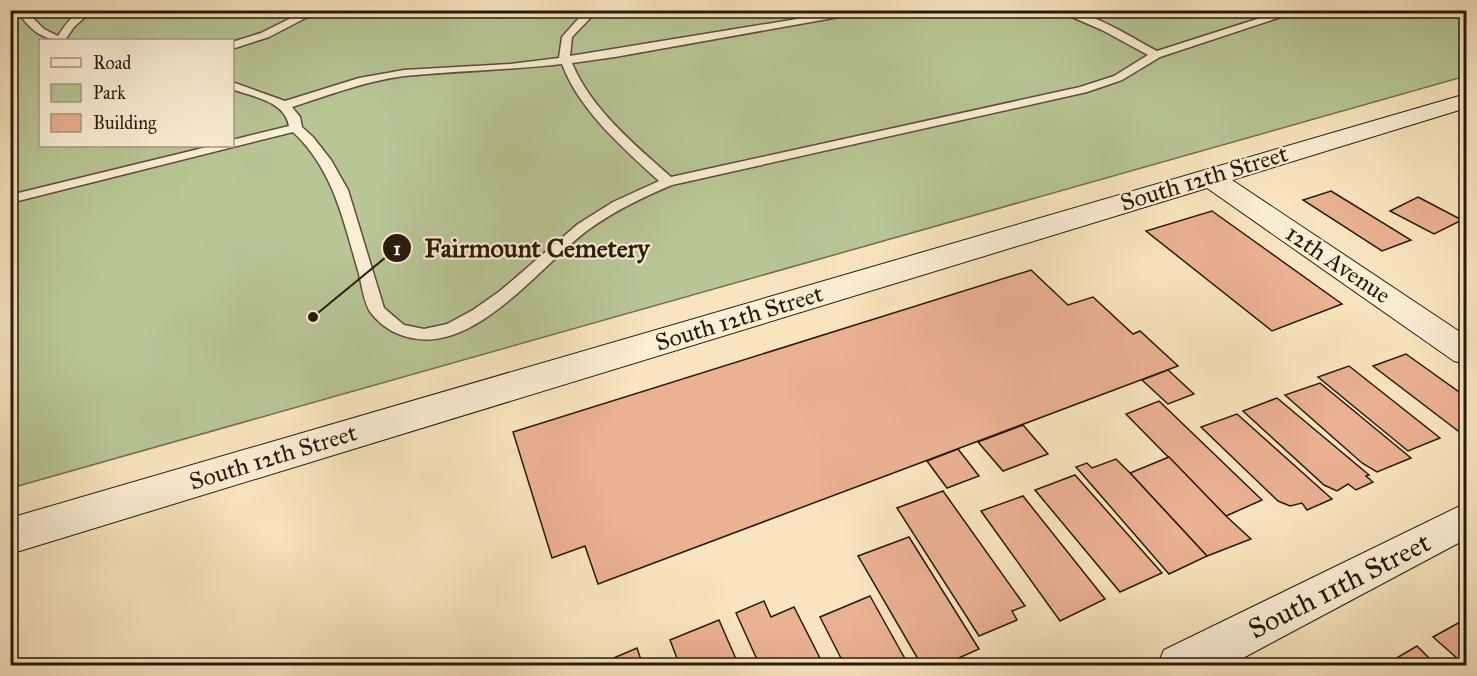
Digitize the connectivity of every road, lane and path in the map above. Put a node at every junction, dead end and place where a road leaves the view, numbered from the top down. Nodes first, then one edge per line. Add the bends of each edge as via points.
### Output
1 (28, 10) edge
2 (88, 10) edge
3 (316, 10) edge
4 (593, 10) edge
5 (873, 10) edge
6 (1060, 10) edge
7 (1297, 10) edge
8 (56, 39) edge
9 (61, 39) edge
10 (234, 45) edge
11 (1156, 55) junction
12 (564, 61) junction
13 (234, 86) edge
14 (1467, 101) edge
15 (285, 105) junction
16 (296, 128) junction
17 (234, 144) edge
18 (221, 147) edge
19 (1209, 177) junction
20 (668, 182) junction
21 (10, 199) edge
22 (1467, 352) edge
23 (1467, 520) edge
24 (10, 536) edge
25 (1180, 666) edge

1 - 8 lane via 25,15 32,27
2 - 9 lane
3 - 10 lane
4 - 12 lane via 564,42
5 - 12 lane
6 - 11 lane via 1106,28
7 - 11 lane
11 - 20 lane via 1118,78 1083,90
12 - 15 lane via 404,73 363,80
12 - 20 lane via 585,97
13 - 15 lane
14 - 19 street, South 12th Street
15 - 16 lane
16 - 17 lane
16 - 20 lane via 326,163 341,190 377,310 401,332 427,334 455,327 512,290 596,218
18 - 21 lane
19 - 22 street, 12th Avenue
19 - 24 street, South 12th Street
23 - 25 street, South 11th Street

